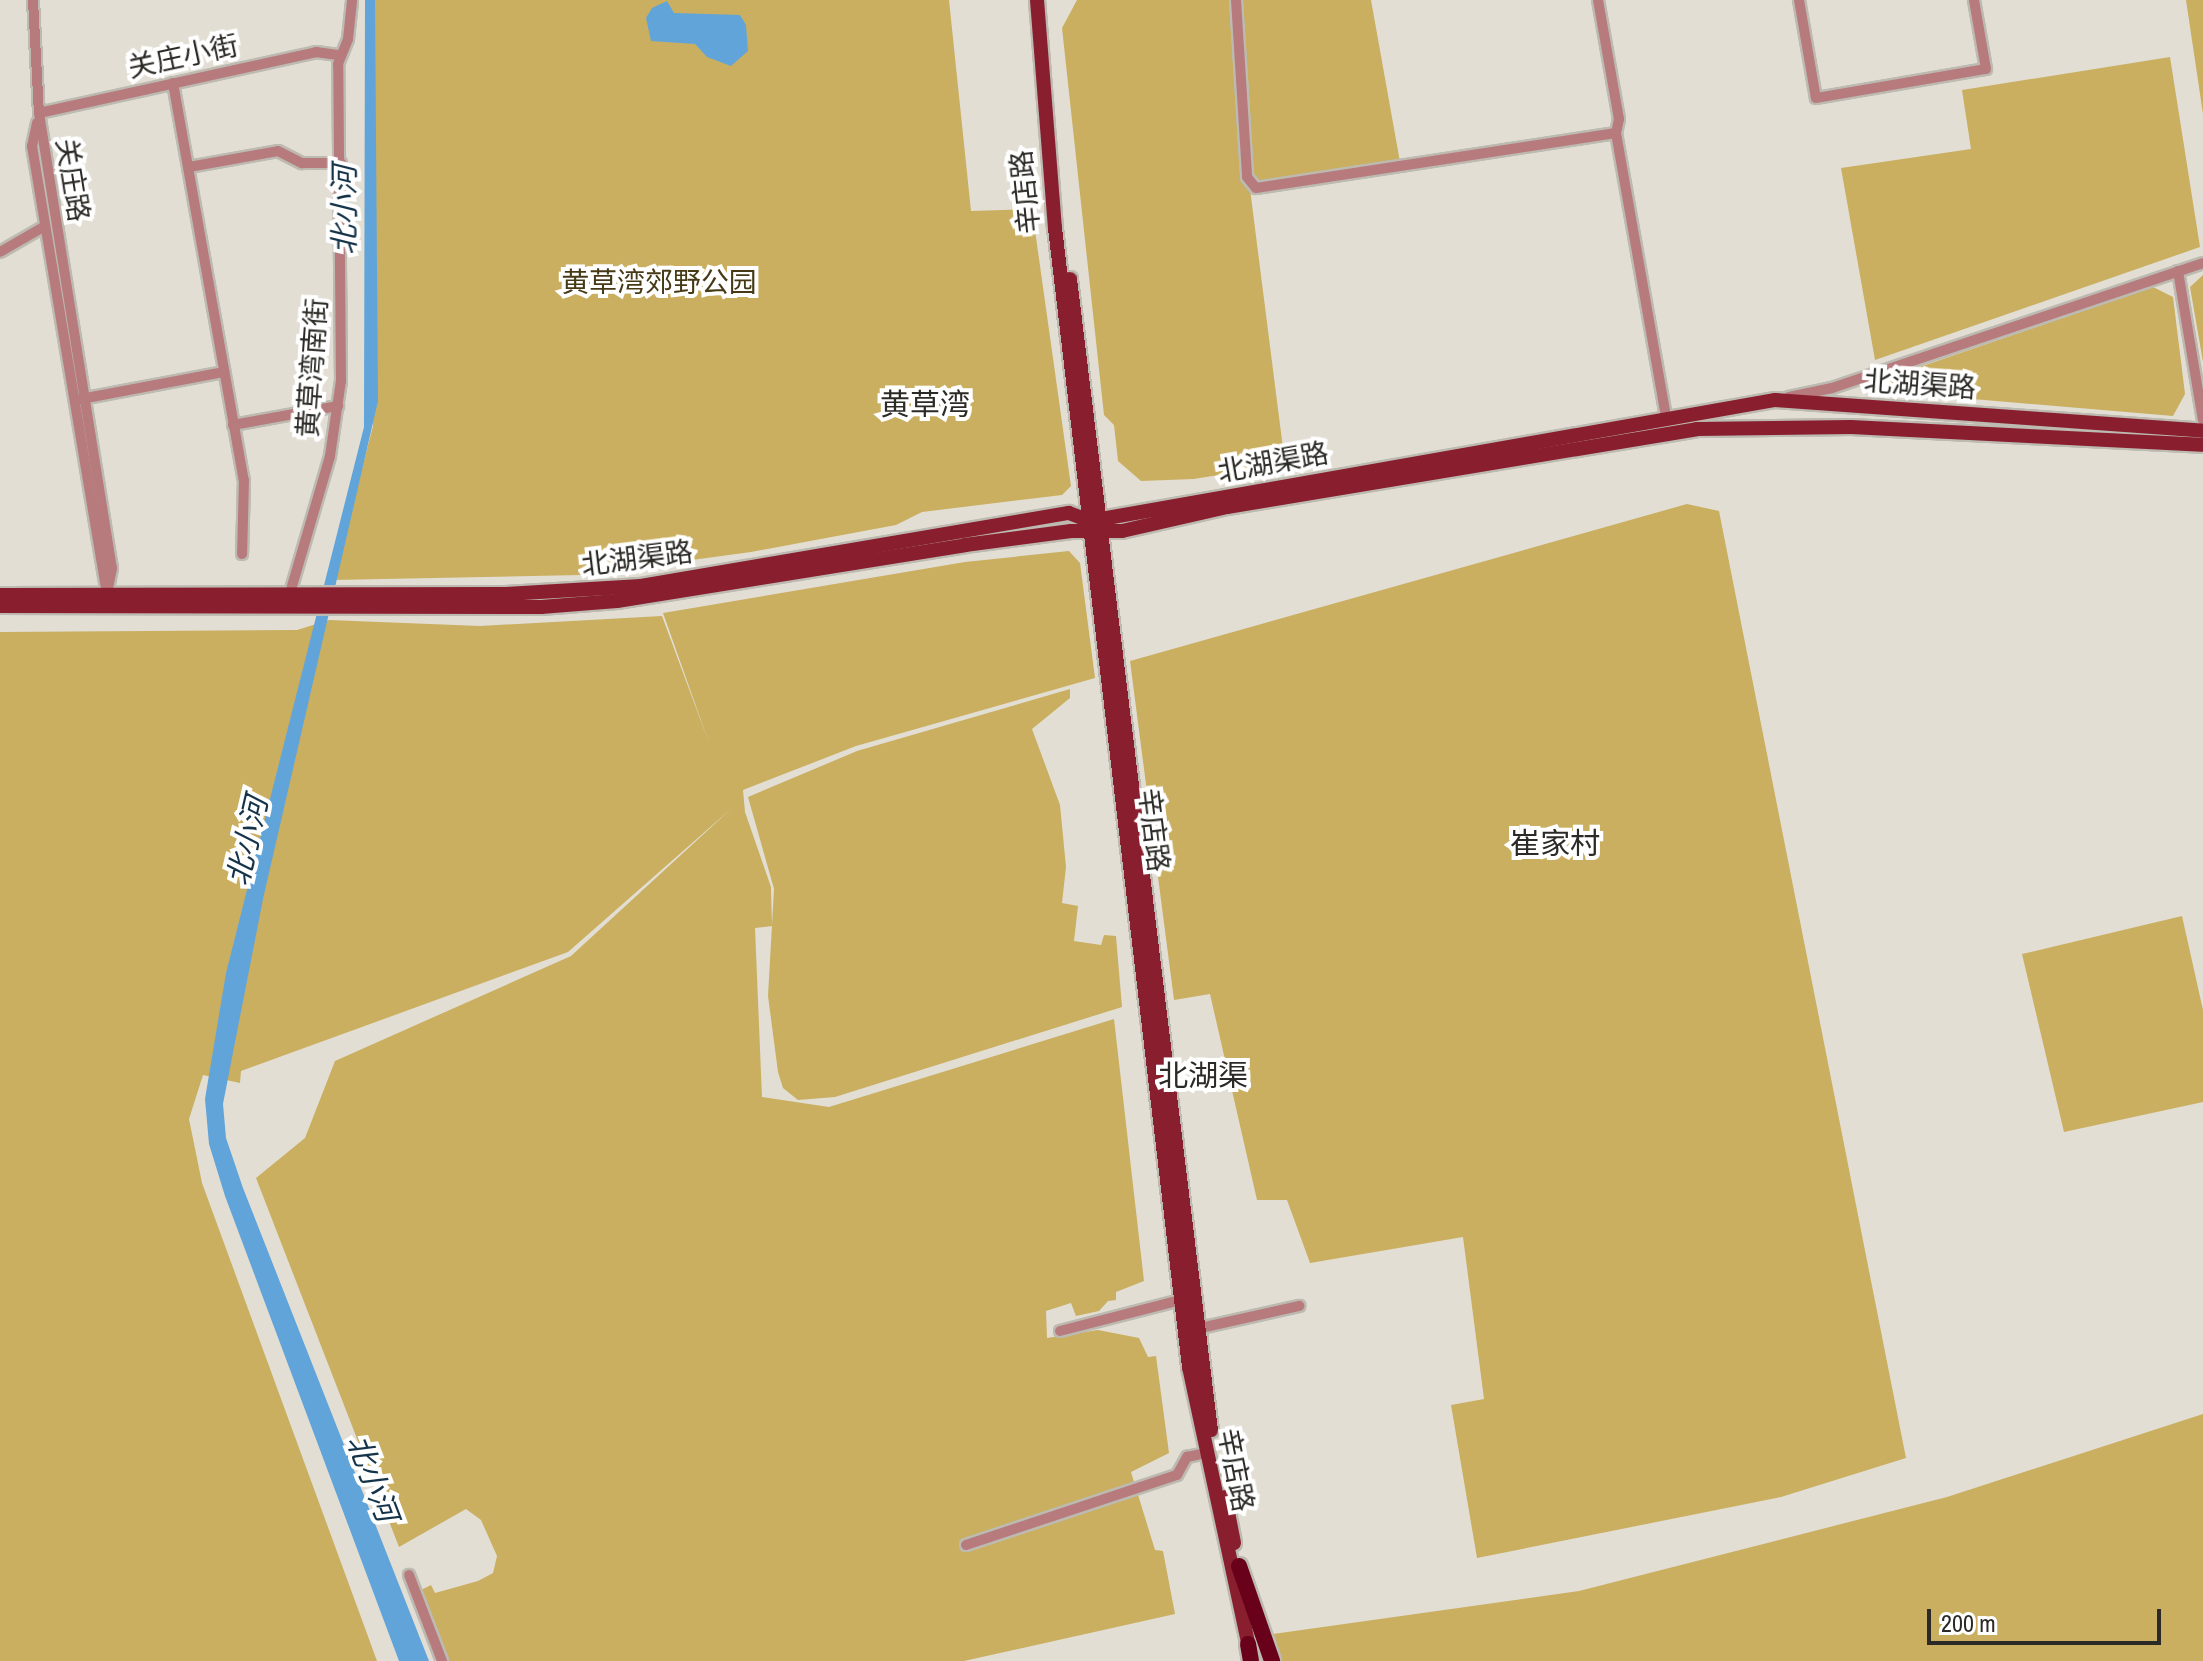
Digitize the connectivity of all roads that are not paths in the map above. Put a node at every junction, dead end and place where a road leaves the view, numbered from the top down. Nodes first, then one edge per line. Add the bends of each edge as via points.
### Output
1 (33, 0) edge
2 (352, 0) edge
3 (1037, 0) edge
4 (1045, 0) edge
5 (1236, 0) edge
6 (1598, 0) edge
7 (1799, 0) edge
8 (1974, 0) edge
9 (338, 55) junction
10 (173, 83) junction
11 (39, 113) junction
12 (1616, 133) junction
13 (341, 163) junction
14 (189, 167) junction
15 (45, 226) junction
16 (0, 252) edge
17 (2203, 263) edge
18 (2178, 271) junction
19 (224, 372) junction
20 (79, 400) junction
21 (1775, 400) junction
22 (338, 406) junction
23 (1666, 418) junction
24 (2203, 420) edge
25 (233, 425) junction
26 (2203, 431) edge
27 (2203, 445) edge
28 (1097, 527) junction
29 (242, 554) dead end
30 (290, 593) junction
31 (0, 595) edge
32 (108, 599) junction
33 (305, 600) junction
34 (0, 606) edge
35 (1175, 1199) junction
36 (1181, 1300) junction
37 (1299, 1306) dead end
38 (1196, 1329) junction
39 (1060, 1331) dead end
40 (1206, 1453) junction
41 (966, 1545) dead end
42 (1239, 1566) junction
43 (409, 1575) dead end
44 (1248, 1656) edge
45 (442, 1661) edge
46 (1259, 1661) edge
47 (1272, 1661) edge

1 - 11 street
2 - 9 street, 黄草湾南街 via 348,39
3 - 28 main road, 辛店路 via 1048,166
4 - 28 main road, 辛店路
5 - 12 street via 1247,177 1256,188
6 - 12 street via 1619,119
7 - 8 street via 1816,98 1986,69
9 - 10 street, 关庄小街 via 316,52
9 - 13 street, 黄草湾南街
10 - 11 street, 关庄小街
10 - 14 street
11 - 15 street, 关庄路 via 32,146
11 - 20 street, 关庄路
12 - 23 street
13 - 14 street via 302,163 278,151
13 - 22 street, 黄草湾南街
14 - 19 street
15 - 16 street
15 - 20 street, 关庄路
17 - 18 street
18 - 21 street via 1832,388
18 - 24 street
19 - 20 street
19 - 25 street
20 - 32 street, 关庄路
21 - 23 main road, 北湖渠路
21 - 26 main road, 北湖渠路
22 - 25 street
22 - 30 street, 黄草湾南街 via 330,456
23 - 28 main road, 北湖渠路
25 - 29 street via 244,480
27 - 28 main road, 北湖渠路 via 1851,427 1697,429
28 - 33 main road, 北湖渠路 via 617,601 541,607
28 - 35 main road, 辛店路
30 - 32 main road
30 - 33 main road
31 - 32 main road
32 - 33 main road
32 - 34 main road
35 - 36 main road, 辛店路
35 - 38 main road, 辛店路
36 - 39 street
36 - 40 main road, 辛店路
37 - 38 street
38 - 42 main road, 辛店路
40 - 41 street via 1187,1457 1177,1475
40 - 44 main road, 辛店路
42 - 46 main road, 辛店路
42 - 47 highway
43 - 45 street

